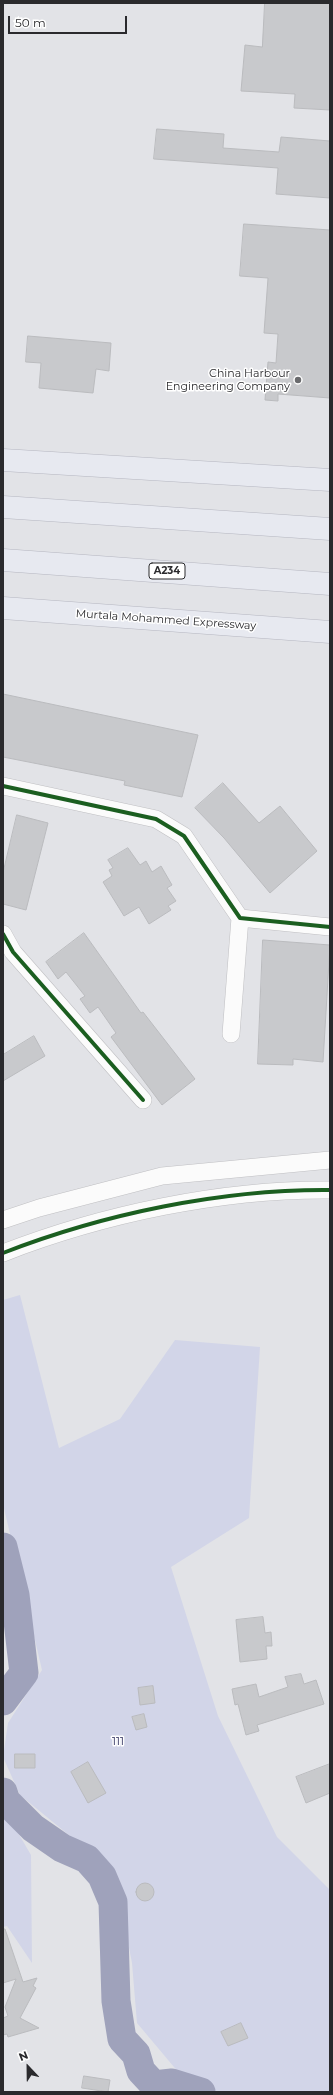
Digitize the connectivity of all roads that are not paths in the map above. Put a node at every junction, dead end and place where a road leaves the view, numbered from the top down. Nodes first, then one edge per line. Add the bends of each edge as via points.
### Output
1 (3, 460) edge
2 (330, 480) edge
3 (3, 507) edge
4 (330, 529) edge
5 (3, 560) edge
6 (330, 584) edge
7 (3, 608) edge
8 (297, 630) junction
9 (330, 632) edge
10 (330, 642) edge
11 (4, 789) edge
12 (240, 918) junction
13 (330, 927) edge
14 (3, 934) edge
15 (231, 1034) dead end
16 (143, 1100) dead end
17 (330, 1160) edge
18 (330, 1190) edge
19 (3, 1220) edge
20 (3, 1253) edge

1 - 2 highway
3 - 4 highway
5 - 6 highway, A234
7 - 8 highway, Murtala Mohammed Expressway
8 - 9 highway, Murtala Mohammed Expressway
8 - 10 street
11 - 12 street via 156,819 184,836
12 - 13 street
12 - 15 street
14 - 16 street via 13,952
17 - 19 street via 162,1176
18 - 20 street via 298,1190 206,1200 123,1215 44,1237

